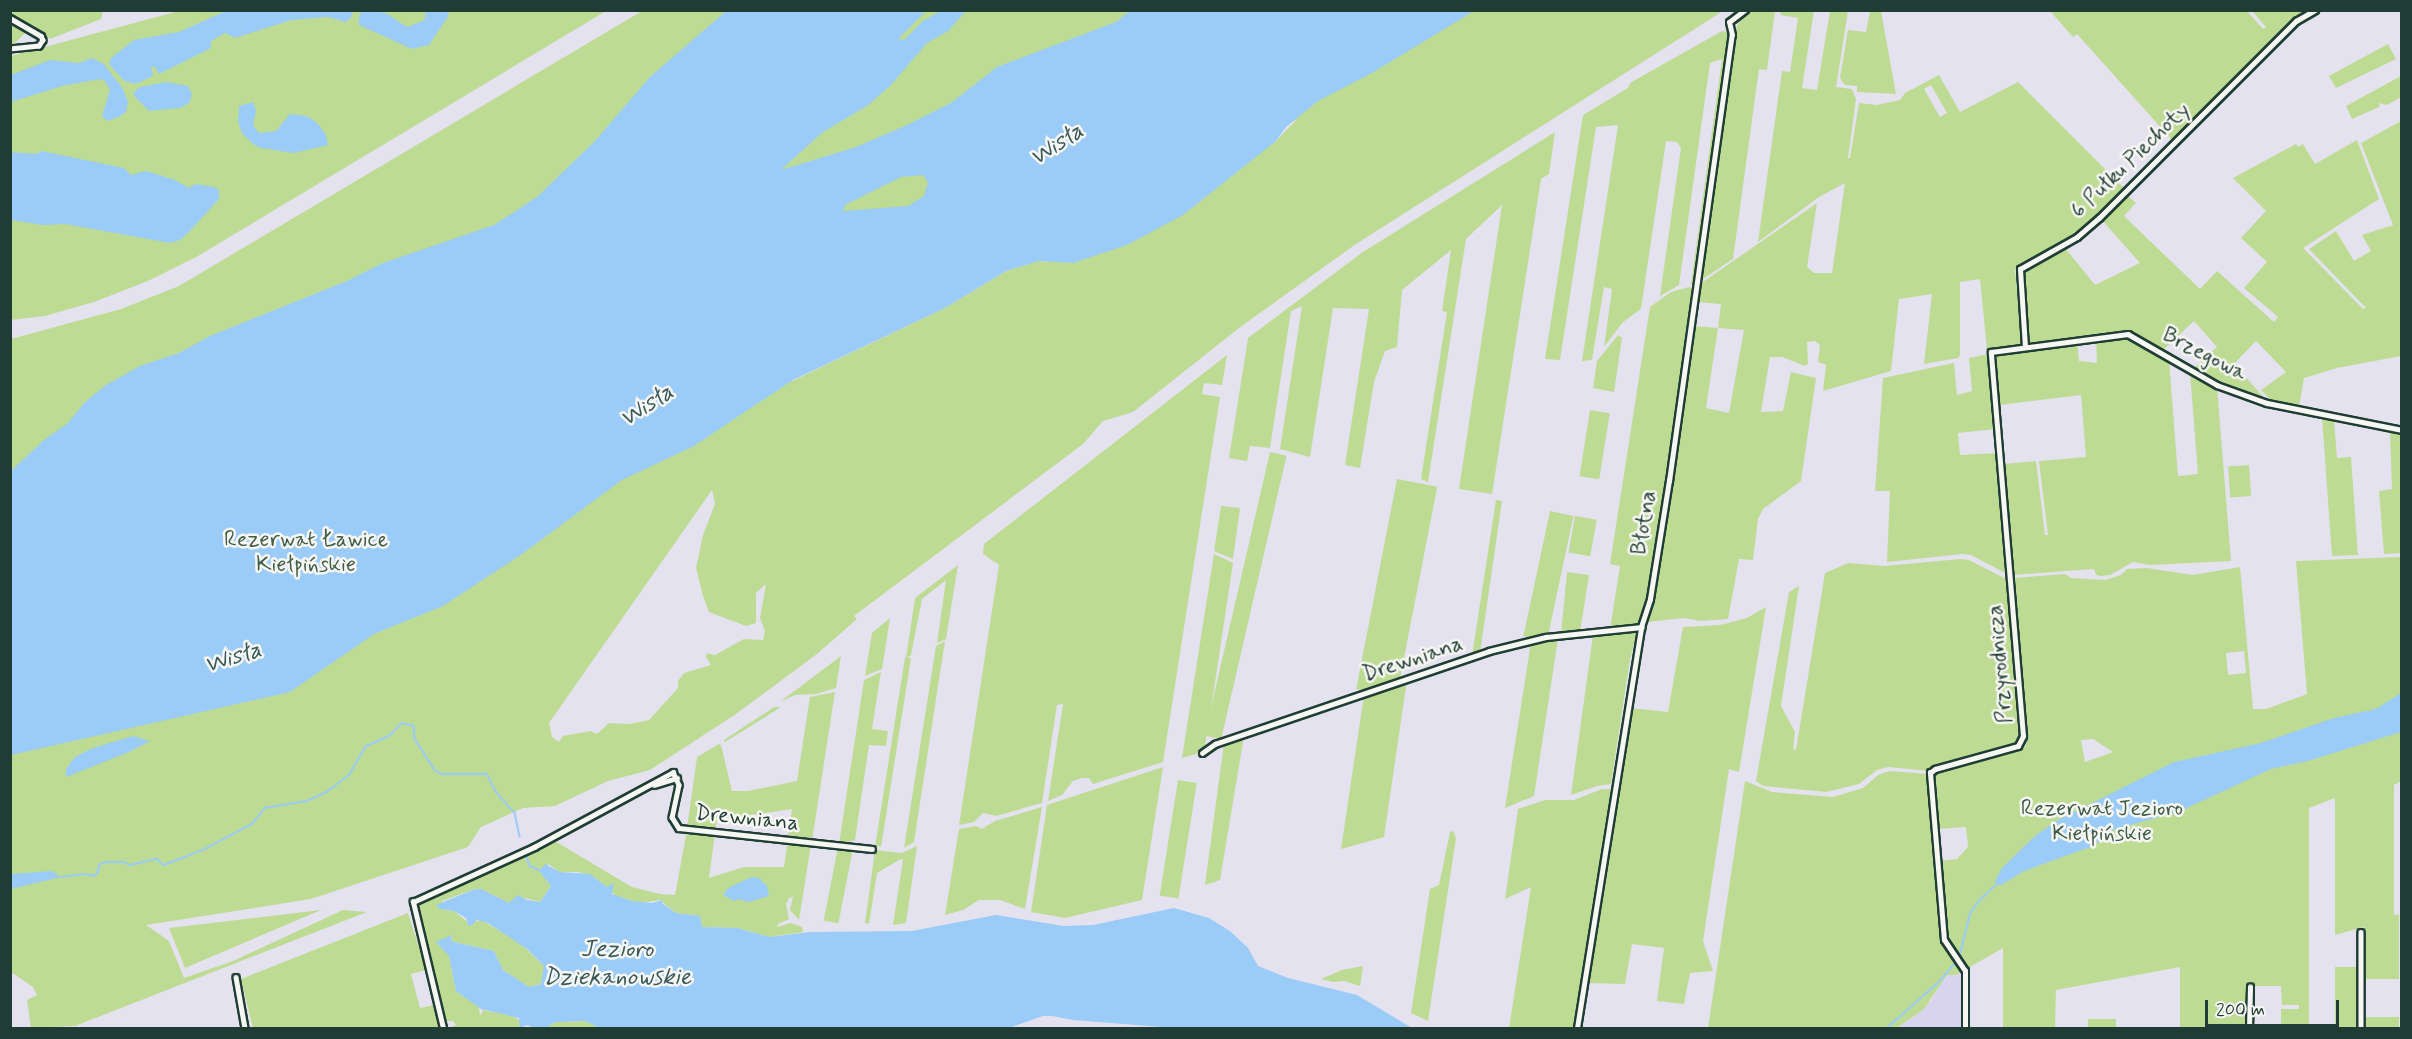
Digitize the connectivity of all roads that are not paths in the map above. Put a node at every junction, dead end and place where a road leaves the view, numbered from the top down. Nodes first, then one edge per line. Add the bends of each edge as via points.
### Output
1 (1745, 10) edge
2 (2315, 10) edge
3 (10, 18) edge
4 (10, 49) edge
5 (2025, 347) junction
6 (1991, 352) joint
7 (2402, 430) edge
8 (1641, 627) junction
9 (1202, 753) dead end
10 (677, 778) junction
11 (652, 785) junction
12 (872, 849) dead end
13 (2361, 932) dead end
14 (236, 977) dead end
15 (2250, 987) dead end
16 (245, 1029) edge
17 (443, 1029) edge
18 (1577, 1029) edge
19 (1965, 1029) edge
20 (2249, 1029) edge
21 (2361, 1029) edge

1 - 8 street, Błotna via 1729,22 1732,35 1698,287 1652,587
2 - 5 street, 6 Pułku Piechoty via 2296,21 2099,218 2077,237 2020,269
3 - 4 street via 43,40 39,46
5 - 6 street, Brzegowa
5 - 7 street, Brzegowa via 2128,334 2217,385 2267,403
6 - 19 street, Przyrodnicza via 2023,736 2018,746 1930,773 1944,940 1965,971
8 - 9 street, Drewniana via 1546,637 1497,649 1215,744
8 - 18 street, Błotna
10 - 11 street
10 - 11 street, Drewniana via 673,772
10 - 12 street, Drewniana via 679,790 672,817 679,828
11 - 17 street via 534,847 413,902
13 - 21 street
14 - 16 street
15 - 20 street

